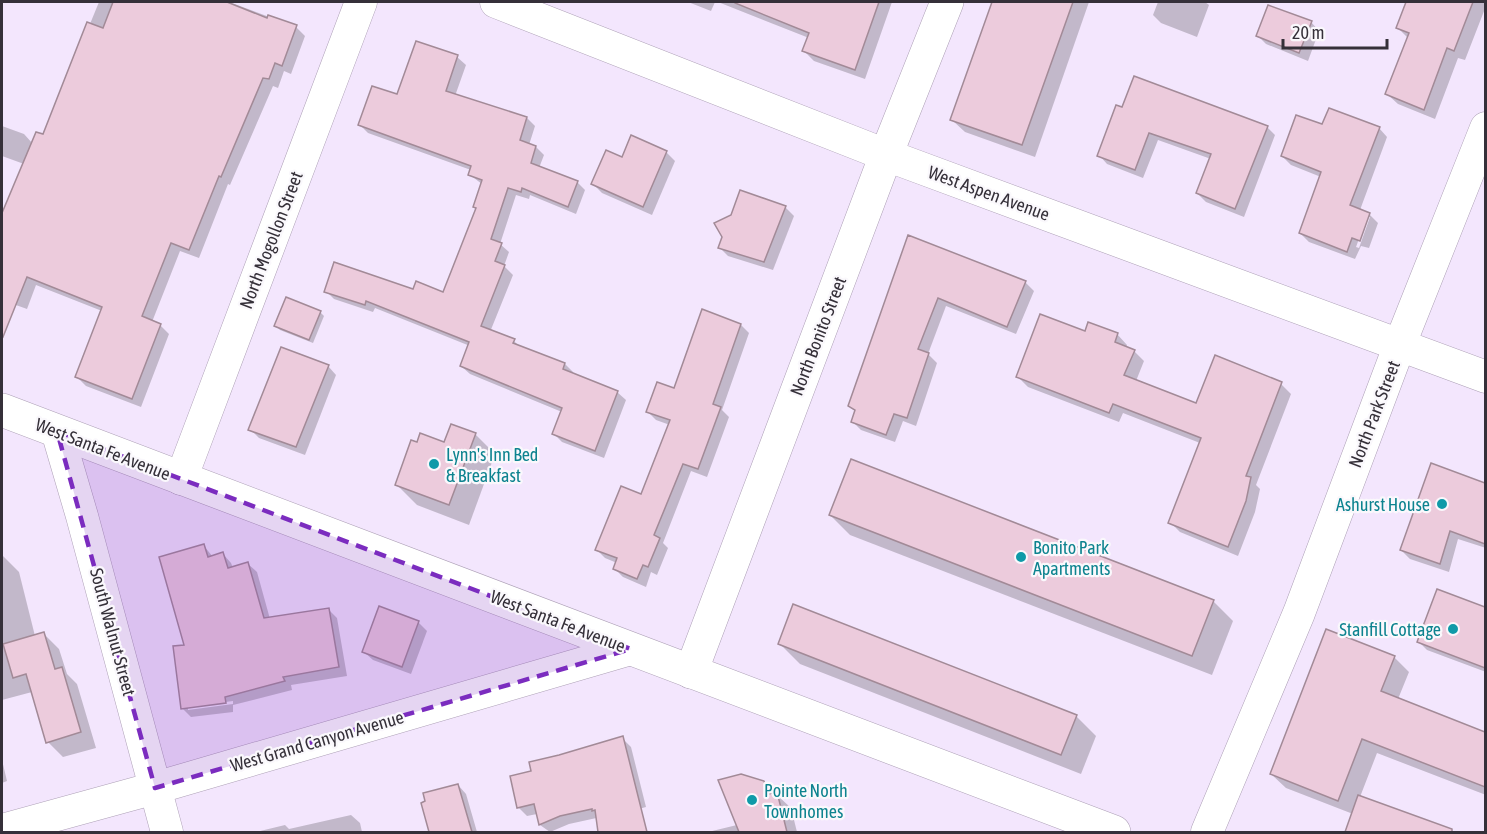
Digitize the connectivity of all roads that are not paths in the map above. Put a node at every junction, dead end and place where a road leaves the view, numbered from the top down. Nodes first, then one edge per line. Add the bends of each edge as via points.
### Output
1 (361, 2) edge
2 (496, 2) edge
3 (947, 2) edge
4 (1485, 128) edge
5 (886, 155) junction
6 (1400, 344) junction
7 (1485, 377) edge
8 (2, 411) edge
9 (57, 431) junction
10 (181, 479) junction
11 (631, 649) junction
12 (691, 672) junction
13 (155, 788) junction
14 (2, 830) edge
15 (167, 832) edge
16 (1114, 832) edge
17 (1207, 832) edge

1 - 10 street, North Mogollon Street
2 - 5 street, West Aspen Avenue
3 - 5 street, North Bonito Street
4 - 6 street, North Park Street
5 - 6 street, West Aspen Avenue
5 - 12 street, North Bonito Street
6 - 7 street, West Aspen Avenue
6 - 17 street, North Park Street via 1299,613
8 - 9 street, West Santa Fe Avenue
9 - 10 street, West Santa Fe Avenue
9 - 13 street, South Walnut Street
10 - 11 street, West Santa Fe Avenue
11 - 12 street, West Santa Fe Avenue
11 - 13 street, West Grand Canyon Avenue
12 - 16 street, West Santa Fe Avenue
13 - 14 street, West Grand Canyon Avenue
13 - 15 street, South Walnut Street

